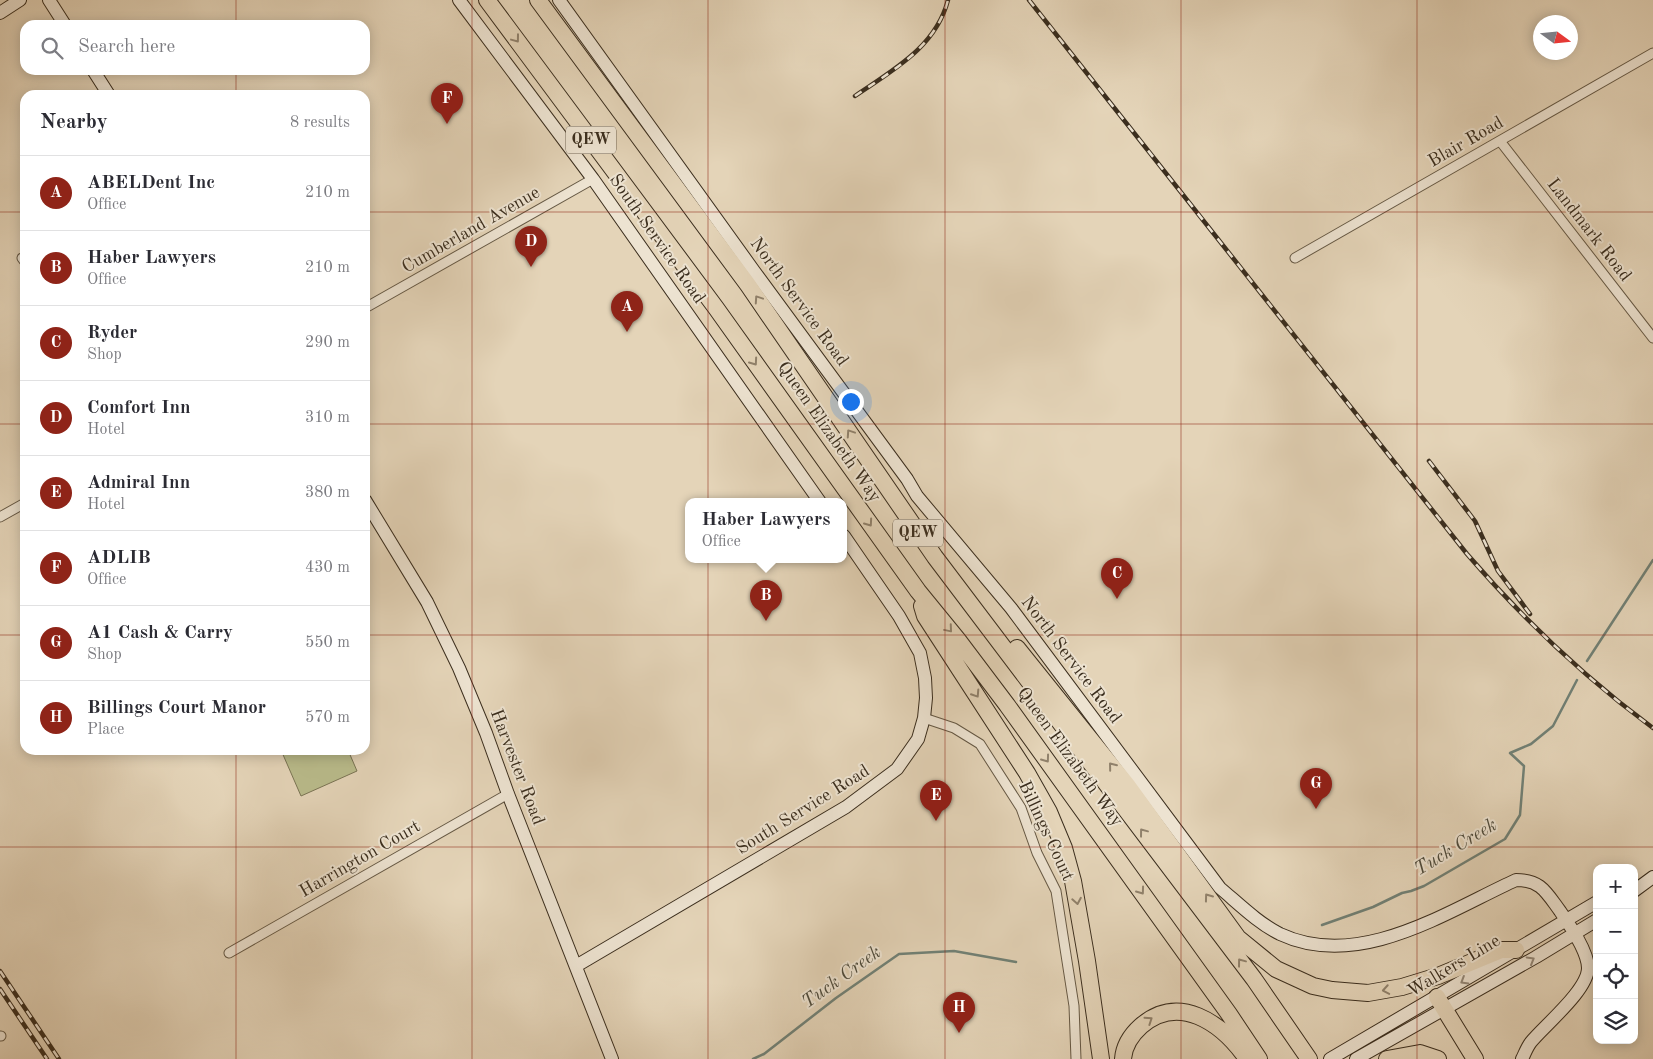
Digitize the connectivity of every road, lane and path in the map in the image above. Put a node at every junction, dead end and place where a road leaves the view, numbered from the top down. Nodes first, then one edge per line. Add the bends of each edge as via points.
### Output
1 (20, 0) edge
2 (49, 0) edge
3 (459, 0) edge
4 (487, 0) edge
5 (538, 0) edge
6 (559, 0) edge
7 (0, 13) edge
8 (62, 20) edge
9 (1653, 53) edge
10 (96, 75) edge
11 (106, 90) edge
12 (1500, 141) junction
13 (593, 179) junction
14 (1295, 258) dead end
15 (370, 305) edge
16 (1653, 338) edge
17 (817, 498) edge
18 (20, 506) edge
19 (370, 508) edge
20 (0, 517) edge
21 (847, 540) edge
22 (935, 557) junction
23 (918, 591) junction
24 (924, 718) junction
25 (508, 794) junction
26 (1650, 879) edge
27 (1638, 884) edge
28 (1638, 888) edge
29 (1593, 905) edge
30 (1567, 921) junction
31 (1593, 923) edge
32 (1574, 935) junction
33 (1516, 950) junction
34 (229, 953) dead end
35 (576, 966) junction
36 (1441, 1003) junction
37 (612, 1059) edge
38 (1076, 1059) edge
39 (1101, 1059) edge
40 (1123, 1059) edge
41 (1248, 1059) edge
42 (1259, 1059) edge
43 (1310, 1059) edge
44 (1330, 1059) edge
45 (1356, 1059) edge
46 (1387, 1059) edge
47 (1438, 1059) edge
48 (1475, 1059) edge
49 (1522, 1059) edge

1 - 7 street
2 - 8 street
3 - 13 street, South Service Road
4 -> 23 highway, Queen Elizabeth Way / QEW via 711,301
22 -> 5 highway, Queen Elizabeth Way / QEW via 748,285
6 - 30 street, North Service Road via 908,479 917,496 1011,608 1220,888 1253,917 1304,943 1340,946 1372,942 1408,931 1516,880 1538,884
9 - 12 street, Blair Road
10 - 11 street
12 - 14 street, Blair Road
12 - 16 street, Landmark Road
13 - 15 street, Cumberland Avenue
13 - 17 street, South Service Road
18 - 20 street
19 - 25 street, Harvester Road via 427,602 459,668
21 - 24 street, South Service Road via 899,616 920,654 925,678
33 -> 22 highway via 1501,950 1438,976 1368,993 1313,986 1276,969 1238,938 1128,785 956,572
43 -> 22 highway, Queen Elizabeth Way / QEW via 1254,979
23 -> 39 highway via 925,616 1028,773 1064,848 1075,890
23 -> 42 highway, Queen Elizabeth Way / QEW via 1007,704
24 - 35 street, South Service Road via 918,739 897,769 870,791
24 - 38 street, Billings Court via 954,728 980,744 1021,808 1037,853 1056,890 1074,1006
25 - 34 street, Harrington Court
25 - 35 street, Harvester Road
26 - 27 street
26 - 28 street
29 - 30 street, Walkers Line
30 - 32 street, North Service Road
30 - 33 street, Walkers Line
31 - 32 street, Walkers Line
36 -> 32 street, Walkers Line
32 - 49 street, North Service Road via 1588,967 1585,982 1529,1044
33 -> 36 street, Walkers Line
35 - 37 street, Harvester Road
36 - 44 street, Walkers Line
36 - 45 street, Walkers Line
36 - 48 highway
40 -> 41 highway via 1134,1032 1153,1017 1171,1012 1194,1014 1216,1025
46 - 47 highway via 1420,1053

